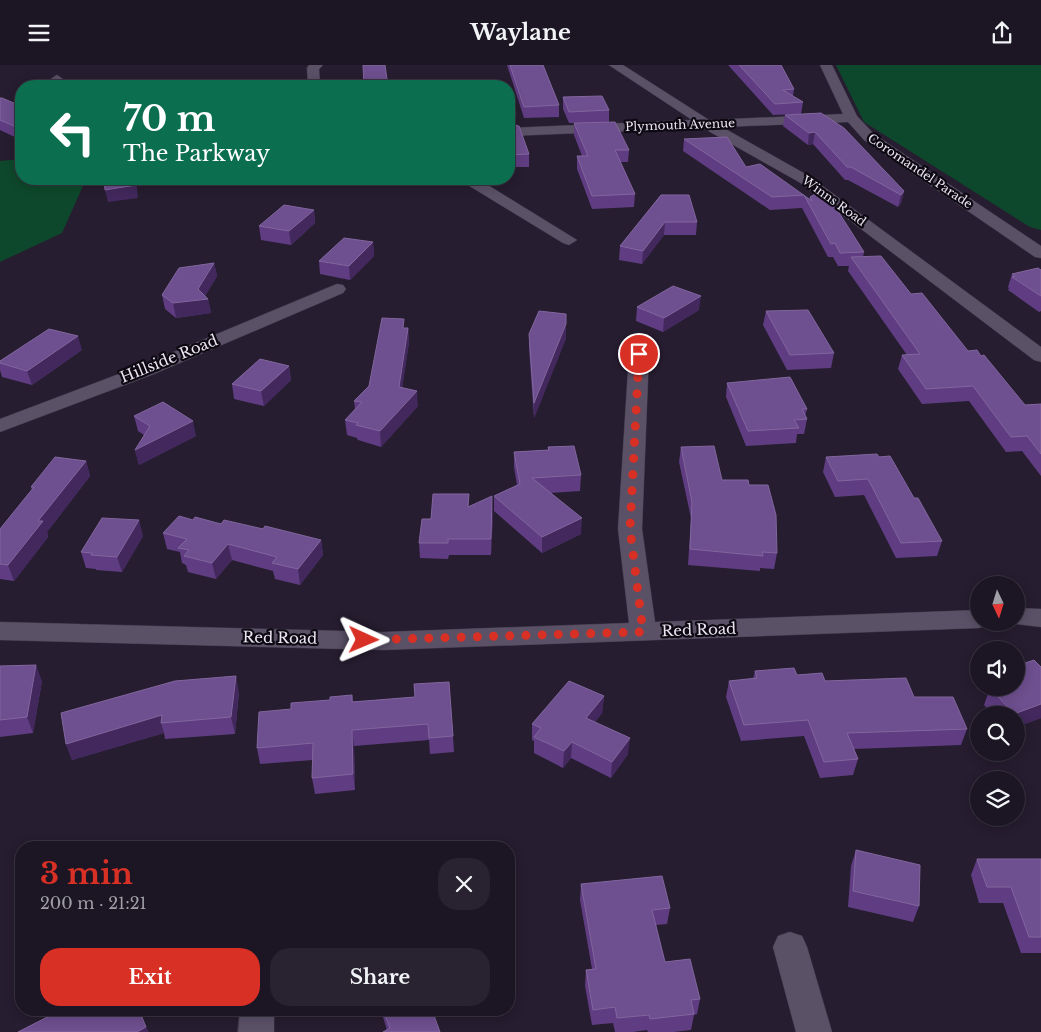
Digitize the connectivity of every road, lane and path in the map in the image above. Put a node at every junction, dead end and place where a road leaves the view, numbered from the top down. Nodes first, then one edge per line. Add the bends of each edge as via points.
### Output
1 (317, 65) edge
2 (615, 65) edge
3 (826, 65) edge
4 (314, 80) edge
5 (851, 118) junction
6 (706, 124) junction
7 (515, 132) edge
8 (478, 185) edge
9 (569, 240) dead end
10 (1034, 241) edge
11 (1041, 253) edge
12 (337, 289) dead end
13 (639, 354) dead end
14 (1041, 356) edge
15 (0, 426) edge
16 (1025, 617) edge
17 (1041, 618) edge
18 (970, 619) edge
19 (0, 631) edge
20 (643, 632) junction
21 (790, 947) dead end
22 (257, 1016) edge
23 (256, 1032) edge
24 (814, 1032) edge

1 - 4 street via 313,68
2 - 6 street, Winns Road
3 - 5 street, Coromandel Parade
5 - 6 street, Plymouth Avenue
5 - 10 street, Coromandel Parade via 869,137
6 - 7 street, Plymouth Avenue
6 - 14 street, Winns Road via 804,179
8 - 9 street
10 - 11 street, Coromandel Parade
12 - 15 street, Hillside Road via 147,370
13 - 20 street via 630,529
16 - 17 street
18 - 20 street, Red Road
19 - 20 street, Red Road via 383,641
21 - 24 street
22 - 23 street

